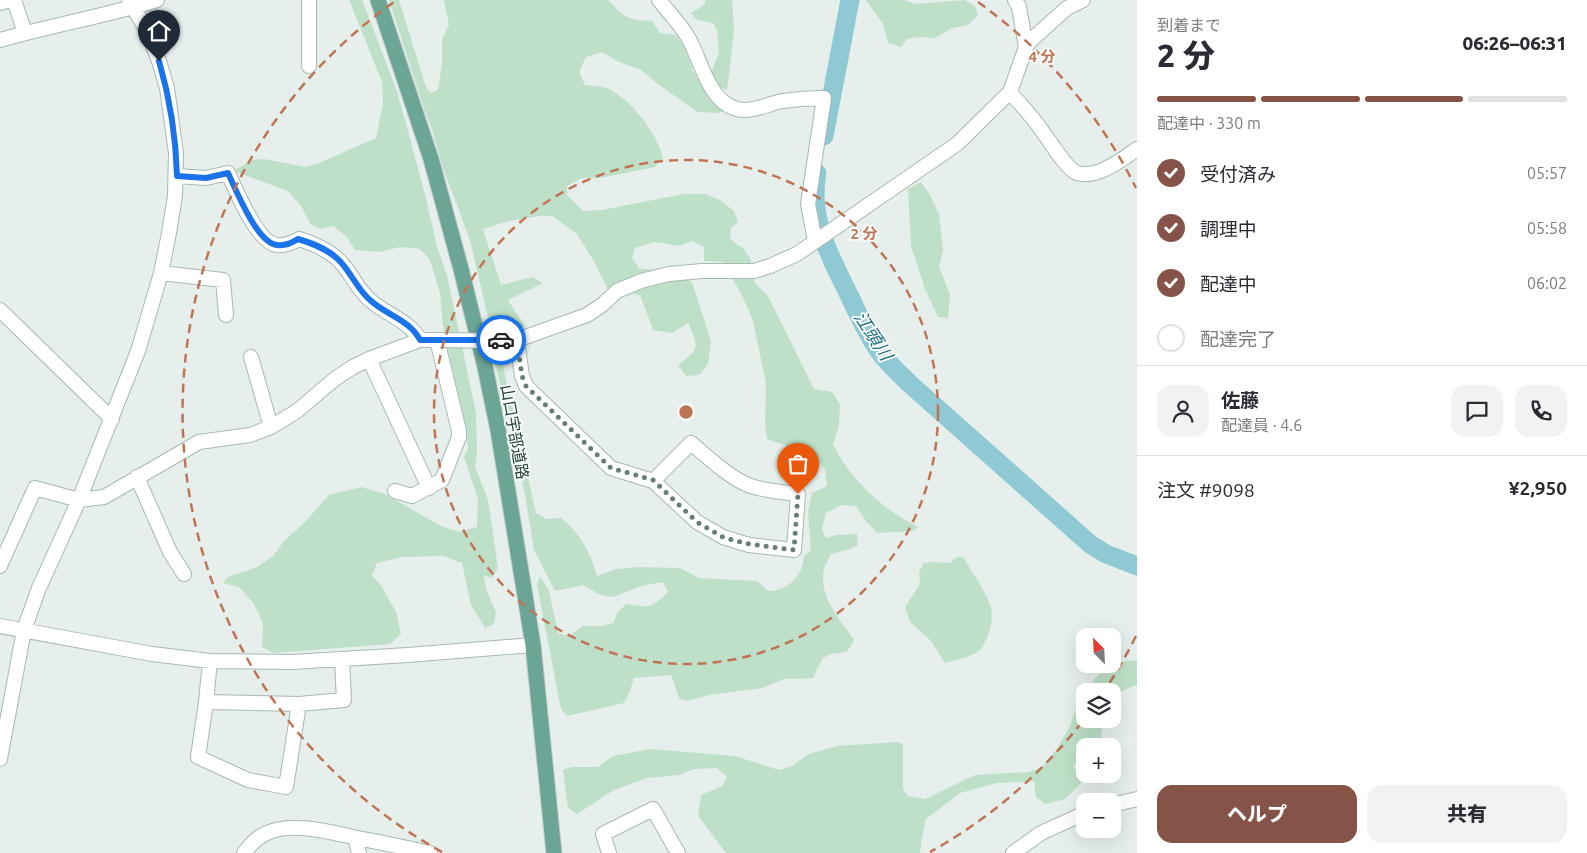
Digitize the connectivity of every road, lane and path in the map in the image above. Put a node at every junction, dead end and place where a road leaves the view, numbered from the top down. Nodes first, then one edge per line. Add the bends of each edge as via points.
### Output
1 (10, 0) edge
2 (14, 0) edge
3 (158, 0) edge
4 (309, 0) edge
5 (378, 0) edge
6 (659, 0) edge
7 (1016, 0) edge
8 (1083, 0) edge
9 (0, 3) edge
10 (131, 4) edge
11 (25, 33) junction
12 (0, 40) edge
13 (1026, 47) junction
14 (309, 66) dead end
15 (1010, 92) junction
16 (1137, 150) edge
17 (177, 176) junction
18 (820, 238) junction
19 (161, 274) junction
20 (0, 311) edge
21 (226, 315) dead end
22 (420, 340) junction
23 (438, 340) junction
24 (517, 340) junction
25 (251, 357) dead end
26 (369, 359) junction
27 (112, 419) junction
28 (271, 427) junction
29 (137, 478) junction
30 (653, 480) junction
31 (429, 488) junction
32 (395, 491) dead end
33 (79, 500) junction
34 (0, 566) edge
35 (184, 574) dead end
36 (0, 626) edge
37 (24, 630) junction
38 (533, 645) junction
39 (342, 659) junction
40 (210, 661) junction
41 (206, 702) junction
42 (299, 704) junction
43 (0, 759) edge
44 (1137, 799) edge
45 (1121, 802) edge
46 (1076, 817) edge
47 (355, 838) junction
48 (248, 851) edge
49 (359, 853) edge
50 (430, 853) edge
51 (554, 853) edge
52 (609, 853) edge
53 (678, 853) edge
54 (1013, 853) edge

1 - 9 street
2 - 11 street
3 - 10 street
4 - 14 street
5 - 38 main road, 山口宇部道路 via 431,158 483,358
6 - 18 street via 689,39 717,96 728,105 738,110 750,110 780,101 824,98 808,204
7 - 13 street
8 - 13 street via 1067,8
10 - 11 street
10 - 17 street via 159,61 167,88
11 - 12 street
13 - 15 street
15 - 16 street via 1062,159 1078,173 1108,168
15 - 18 street via 957,144
17 - 19 street
17 - 22 street via 206,178 228,173 244,209 268,242 290,244 298,239 333,255 370,300 410,326
18 - 24 street via 797,254 754,271 669,274 641,282 617,291 587,315
19 - 21 street via 223,280
19 - 27 street via 141,344
20 - 27 street
22 - 23 street
22 - 26 street
23 - 24 street, bridge
23 - 31 street via 459,437 442,480
24 - 30 street via 526,386 611,468
25 - 28 street
26 - 28 street via 336,378 297,411
26 - 31 street
27 - 33 street
28 - 29 street via 250,435 199,442
29 - 33 street via 104,497
29 - 35 street via 170,552
30 - 30 street via 697,522 723,537 794,550 798,494 747,484 691,443
31 - 32 street via 412,496
33 - 34 street via 35,488
33 - 37 street
36 - 37 street
37 - 40 street via 152,654
37 - 43 street
38 - 39 street
38 - 51 main road, 山口宇部道路
39 - 40 street
39 - 42 street via 344,700
40 - 41 street
41 - 42 street
41 - 42 street via 198,757 248,780 286,787
44 - 45 street
46 - 54 street via 1041,833
47 - 48 street via 311,829 279,829 256,840
47 - 49 street
47 - 50 street
52 - 53 street via 604,834 653,809

